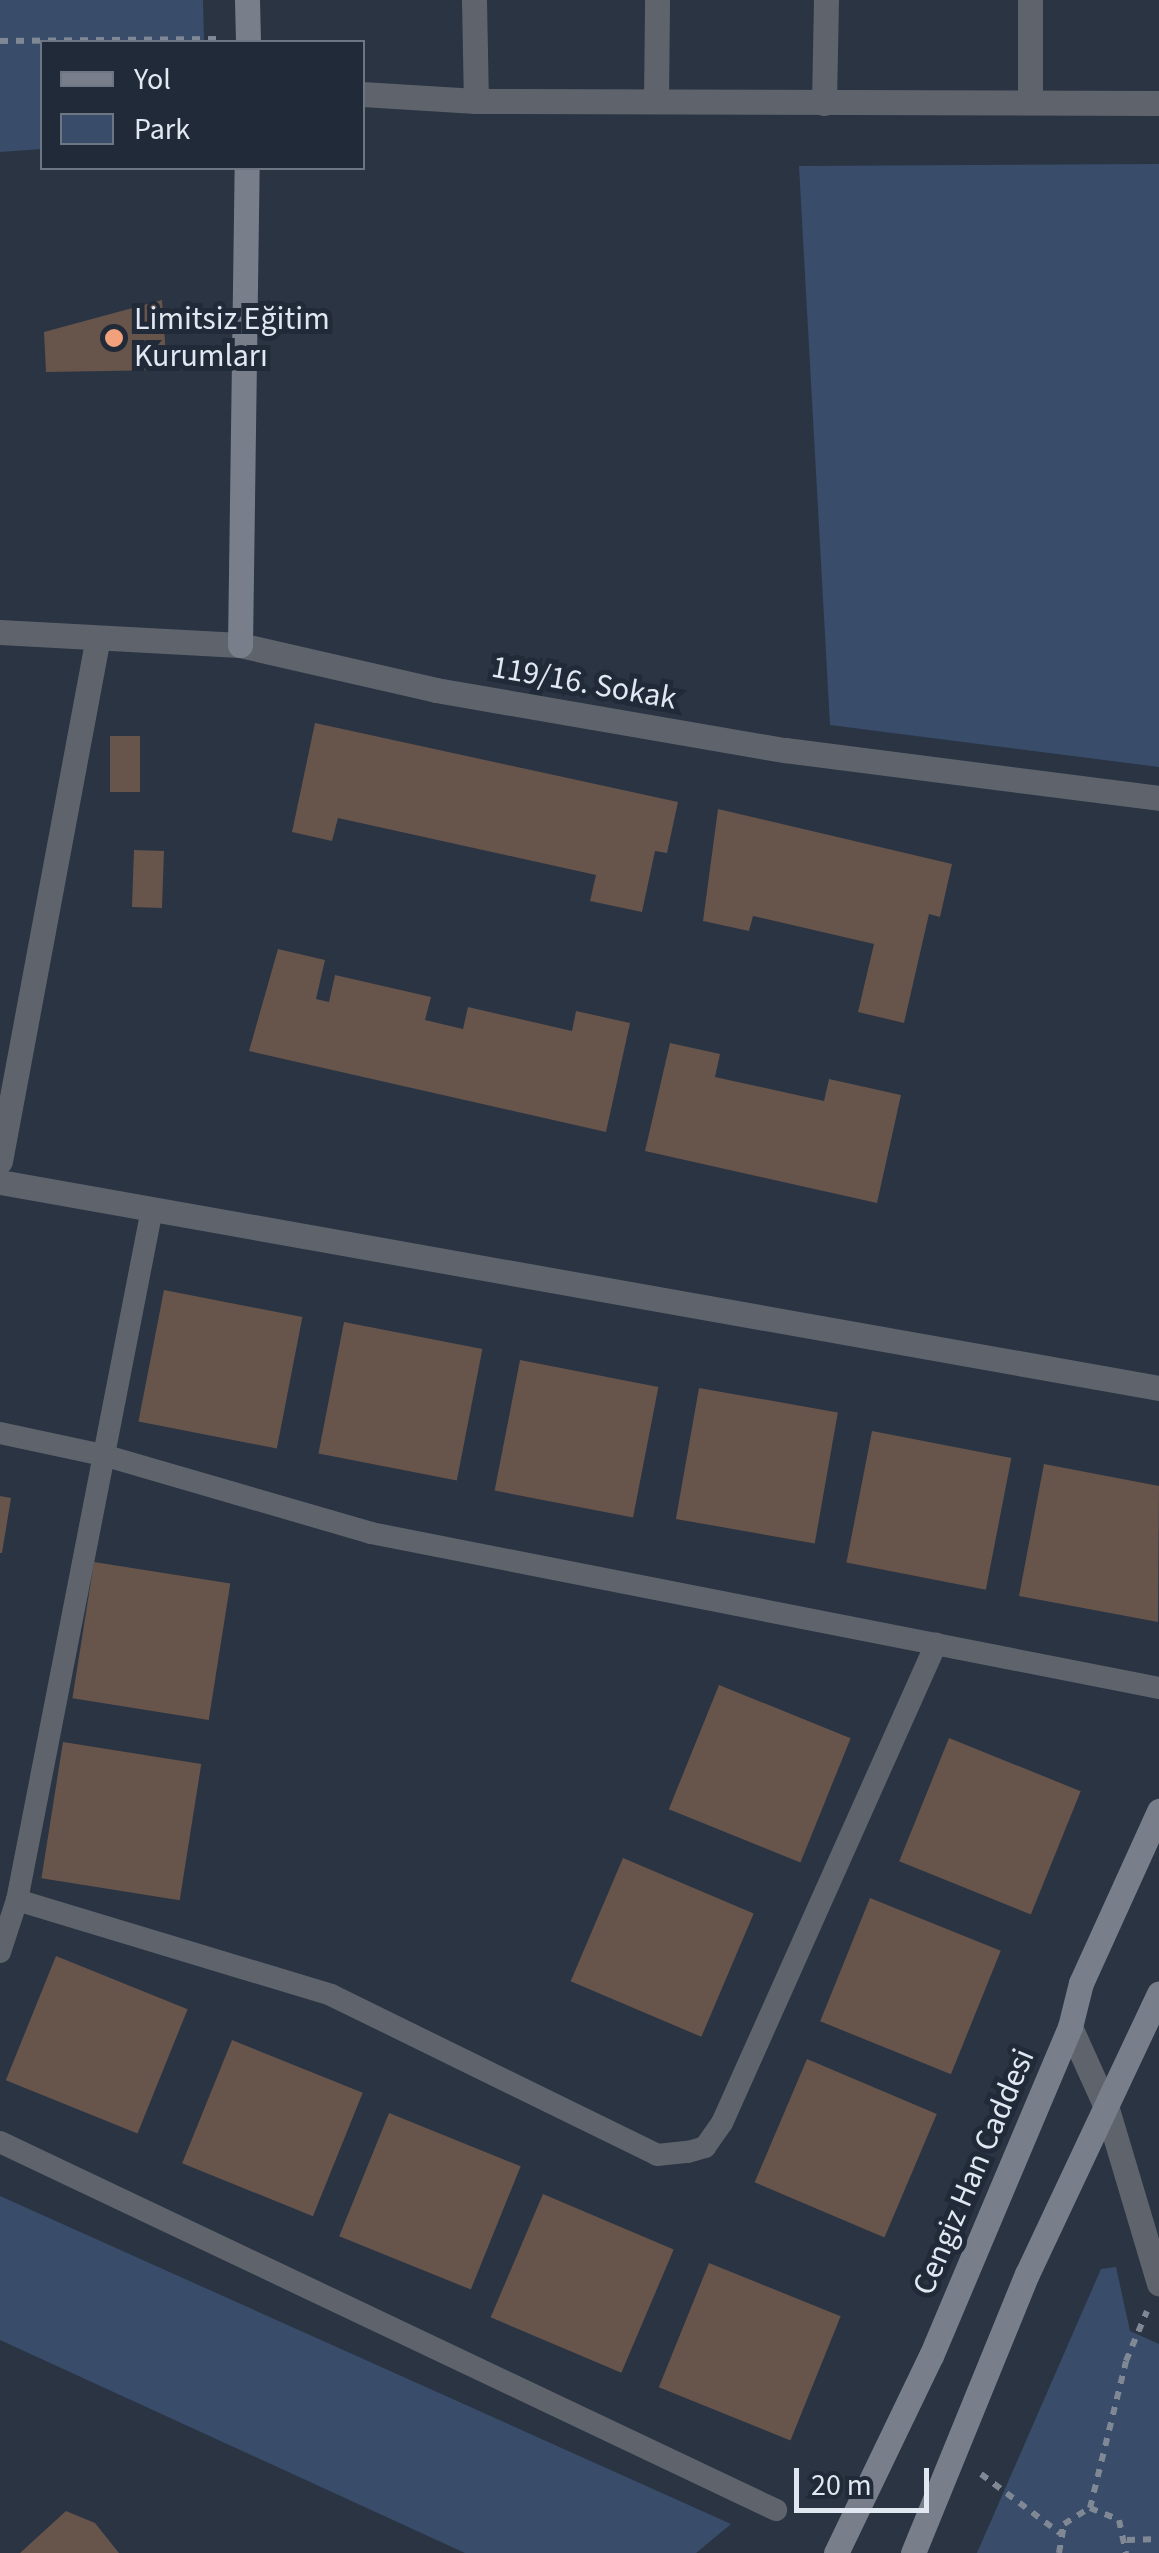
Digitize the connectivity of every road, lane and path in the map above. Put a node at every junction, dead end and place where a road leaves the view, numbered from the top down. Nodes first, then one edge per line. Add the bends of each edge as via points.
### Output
1 (247, 0) edge
2 (474, 0) edge
3 (657, 0) edge
4 (826, 0) edge
5 (1030, 0) edge
6 (0, 40) edge
7 (248, 40) edge
8 (365, 94) edge
9 (656, 100) junction
10 (476, 101) junction
11 (1030, 101) junction
12 (1159, 103) edge
13 (824, 104) junction
14 (247, 170) edge
15 (0, 632) edge
16 (97, 642) junction
17 (240, 645) junction
18 (1159, 798) edge
19 (0, 1161) edge
20 (0, 1182) edge
21 (152, 1209) junction
22 (1159, 1388) edge
23 (0, 1434) edge
24 (103, 1455) junction
25 (936, 1644) junction
26 (1159, 1688) edge
27 (1159, 1811) edge
28 (11, 1864) edge
29 (17, 1900) junction
30 (0, 1952) edge
31 (1159, 1993) edge
32 (1070, 2027) junction
33 (1107, 2109) junction
34 (0, 2142) edge
35 (1159, 2283) edge
36 (954, 2453) junction
37 (1090, 2508) junction
38 (776, 2510) dead end
39 (1060, 2533) junction
40 (1159, 2538) edge
41 (1127, 2540) junction
42 (836, 2553) edge
43 (913, 2553) edge
44 (1059, 2553) edge
45 (1126, 2553) edge

1 - 7 main road
2 - 10 street
3 - 9 street
4 - 13 street
5 - 11 street
6 - 7 path
8 - 10 street
9 - 10 street
9 - 13 street
11 - 12 street
11 - 13 street
14 - 17 main road
15 - 16 street, 119/16. Sokak
16 - 17 street, 119/16. Sokak
16 - 19 street
17 - 18 street, 119/16. Sokak via 436,690 766,747
20 - 21 street
21 - 22 street
21 - 24 lane
23 - 24 lane
24 - 25 lane via 371,1533
24 - 28 lane
25 - 26 lane
25 - 29 lane via 722,2123 705,2147 688,2152 657,2155 331,1994
27 - 32 main road, Cengiz Han Caddesi via 1081,1982
28 - 29 lane
29 - 30 lane
31 - 33 main road
32 - 33 street
32 - 42 main road, Cengiz Han Caddesi via 932,2356
33 - 35 street
33 - 36 main road via 1027,2274
34 - 38 lane
35 - 37 path via 1126,2361
36 - 39 path
36 - 43 main road
37 - 39 path via 1075,2513
37 - 41 path via 1119,2520
39 - 44 path
40 - 41 path
41 - 45 path

